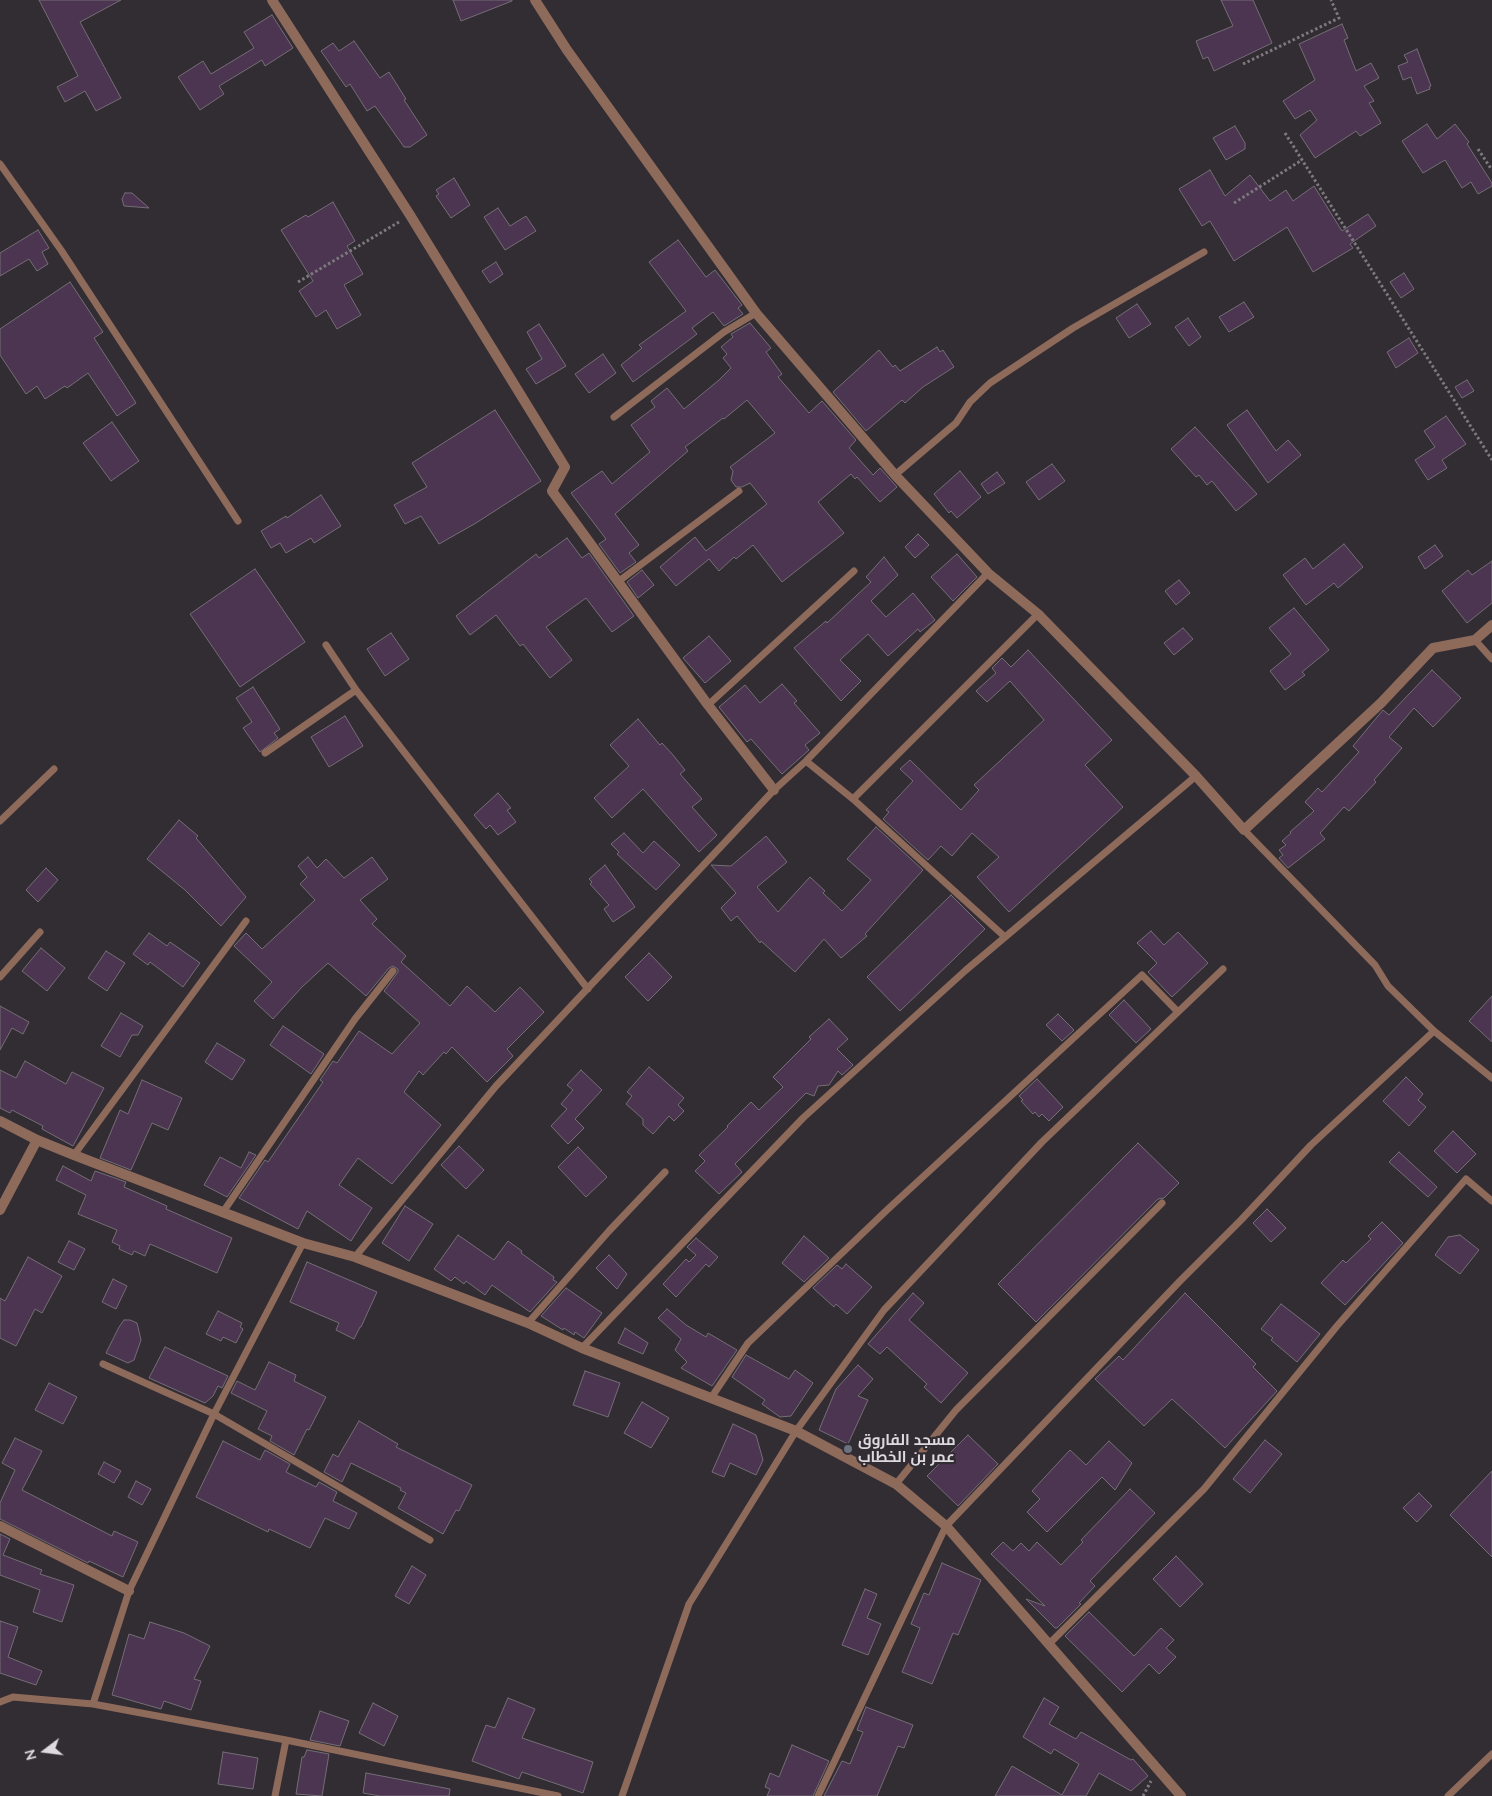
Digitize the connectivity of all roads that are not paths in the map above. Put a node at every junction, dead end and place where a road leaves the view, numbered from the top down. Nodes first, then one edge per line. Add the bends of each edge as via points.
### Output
1 (272, 0) edge
2 (535, 0) edge
3 (0, 164) edge
4 (1204, 252) dead end
5 (756, 314) junction
6 (614, 417) dead end
7 (895, 474) junction
8 (739, 491) dead end
9 (238, 521) dead end
10 (854, 571) dead end
11 (988, 573) junction
12 (619, 581) junction
13 (1038, 614) junction
14 (1492, 625) edge
15 (1475, 640) junction
16 (326, 645) dead end
17 (1492, 660) edge
18 (356, 690) junction
19 (708, 705) junction
20 (265, 752) dead end
21 (806, 761) junction
22 (54, 769) dead end
23 (1196, 776) junction
24 (774, 790) junction
25 (853, 798) junction
26 (0, 821) edge
27 (1244, 830) junction
28 (246, 921) dead end
29 (40, 932) dead end
30 (1005, 937) junction
31 (1224, 969) dead end
32 (393, 972) dead end
33 (0, 978) edge
34 (588, 989) junction
35 (1178, 1012) junction
36 (1434, 1031) junction
37 (1492, 1078) edge
38 (0, 1121) edge
39 (37, 1140) junction
40 (74, 1155) junction
41 (665, 1172) dead end
42 (1492, 1201) edge
43 (1162, 1203) dead end
44 (0, 1210) edge
45 (224, 1212) junction
46 (303, 1243) junction
47 (355, 1257) junction
48 (528, 1323) junction
49 (582, 1348) junction
50 (103, 1364) dead end
51 (711, 1398) junction
52 (214, 1414) junction
53 (796, 1432) junction
54 (896, 1484) junction
55 (0, 1526) edge
56 (946, 1526) junction
57 (430, 1540) dead end
58 (129, 1591) junction
59 (1049, 1644) junction
60 (0, 1702) edge
61 (93, 1704) junction
62 (286, 1740) junction
63 (1492, 1754) edge
64 (276, 1796) edge
65 (558, 1796) edge
66 (622, 1796) edge
67 (818, 1796) edge
68 (1181, 1796) edge
69 (1448, 1796) edge

1 - 12 street via 410,215 565,468 552,491
2 - 5 street via 567,50
3 - 9 lane via 61,250
4 - 7 lane via 1074,328 990,383 970,402 956,423
5 - 6 lane via 724,332
5 - 7 street
7 - 11 street
8 - 12 lane
10 - 19 lane
11 - 13 street
11 - 21 lane
12 - 19 street
13 - 23 street
13 - 25 lane
14 - 15 street
15 - 17 lane
15 - 27 street via 1432,648 1381,703
16 - 18 lane
18 - 20 lane
18 - 34 lane
19 - 24 street
21 - 24 lane
21 - 25 lane
22 - 26 lane
23 - 27 street
23 - 30 lane
24 - 34 lane
25 - 30 lane
27 - 36 lane via 1375,964 1388,986
28 - 40 lane
29 - 33 lane
30 - 49 lane via 803,1118
31 - 35 lane
32 - 45 lane via 355,1018
34 - 47 lane via 496,1086
35 - 51 lane via 1142,975 888,1208 748,1343
35 - 53 lane via 1042,1142 884,1310
36 - 37 lane
36 - 56 lane via 1311,1145
38 - 39 street
39 - 40 street
39 - 44 street
40 - 45 street
41 - 48 lane via 608,1231
42 - 59 lane via 1466,1179 1337,1326 1204,1489
43 - 54 lane via 956,1410
45 - 46 street
46 - 47 street
46 - 52 lane
47 - 48 street
48 - 49 street
49 - 51 street
50 - 52 lane
51 - 53 street
52 - 57 lane
52 - 58 lane
53 - 54 street
53 - 66 lane via 689,1604
54 - 56 street
55 - 58 street
56 - 59 street
56 - 67 lane
58 - 61 lane
59 - 68 street
60 - 61 lane via 13,1697
61 - 62 lane
62 - 64 lane
62 - 65 lane
63 - 69 lane

